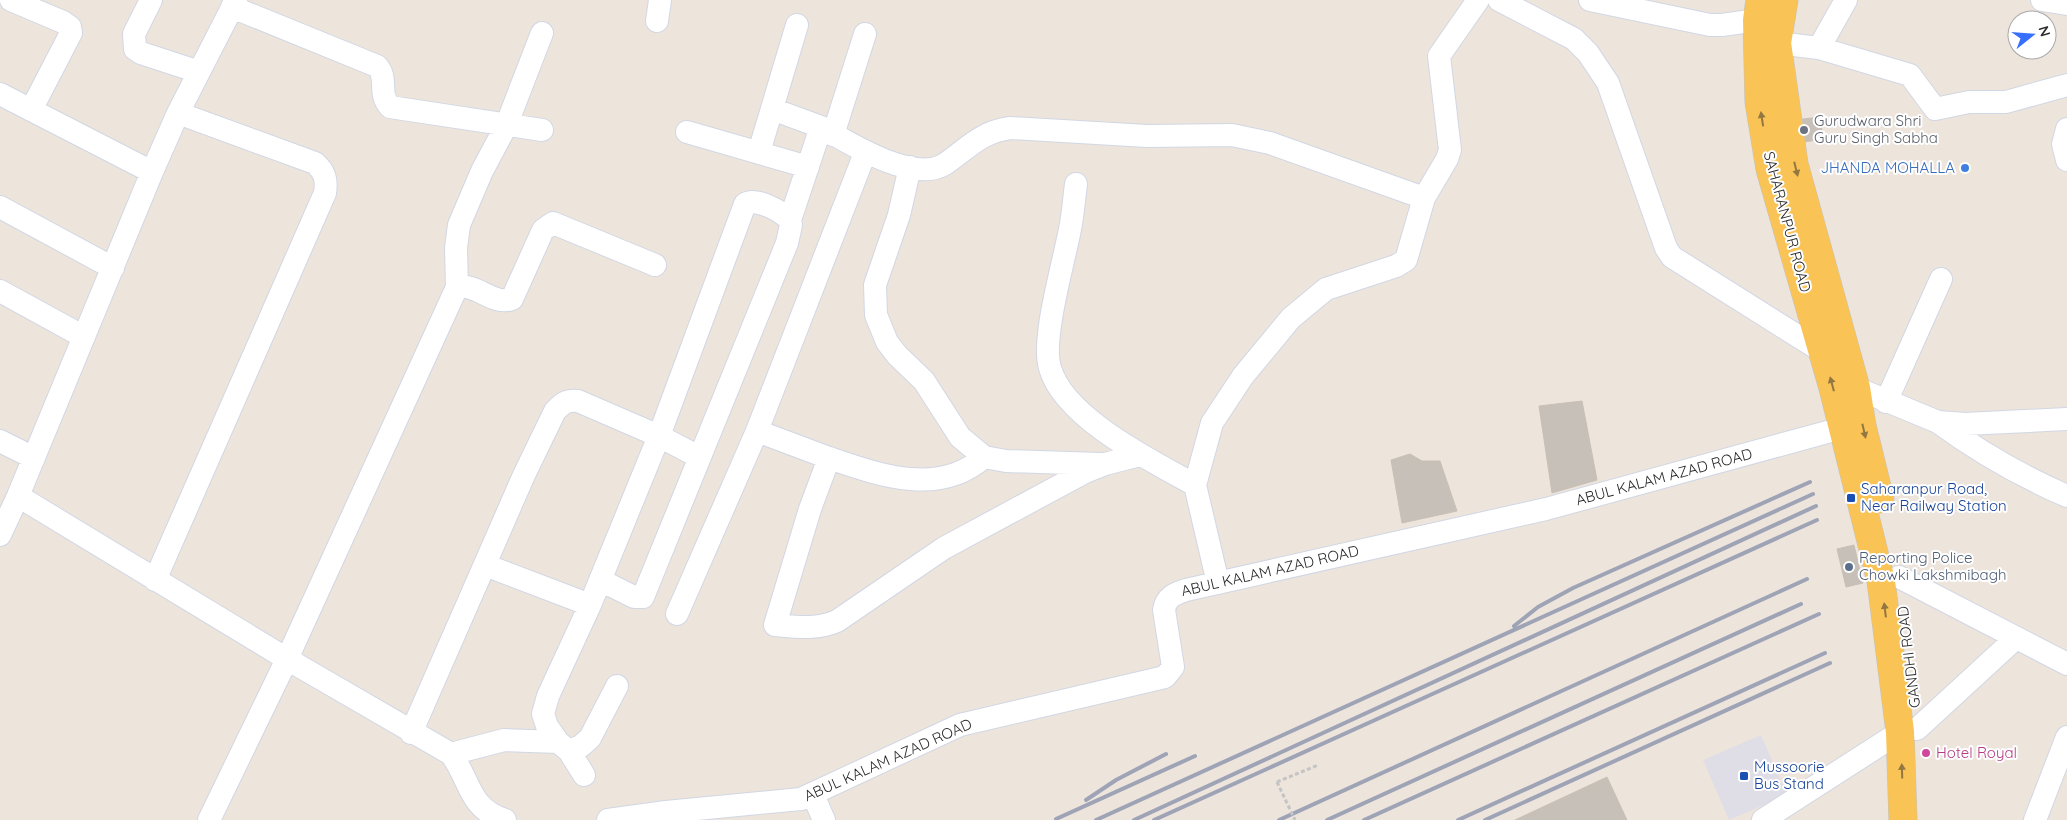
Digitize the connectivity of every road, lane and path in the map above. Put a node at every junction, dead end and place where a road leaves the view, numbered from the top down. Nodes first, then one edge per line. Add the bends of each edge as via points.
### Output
1 (11, 0) edge
2 (151, 0) edge
3 (1478, 0) edge
4 (1590, 0) edge
5 (1784, 0) edge
6 (1846, 0) edge
7 (2042, 0) edge
8 (1505, 2) edge
9 (234, 4) edge
10 (2067, 4) edge
11 (1758, 10) edge
12 (797, 25) dead end
13 (542, 33) dead end
14 (865, 34) dead end
15 (1777, 43) junction
16 (1819, 48) junction
17 (199, 72) junction
18 (2067, 84) edge
19 (0, 94) edge
20 (772, 109) junction
21 (31, 110) junction
22 (178, 114) junction
23 (506, 126) junction
24 (2067, 129) edge
25 (542, 130) dead end
26 (827, 131) junction
27 (687, 132) dead end
28 (759, 152) junction
29 (865, 152) junction
30 (2067, 160) edge
31 (808, 167) junction
32 (910, 167) junction
33 (152, 172) junction
34 (1076, 184) dead end
35 (1424, 198) junction
36 (0, 207) edge
37 (790, 220) junction
38 (655, 264) dead end
39 (113, 268) junction
40 (1942, 279) dead end
41 (457, 286) junction
42 (0, 291) edge
43 (84, 337) junction
44 (1834, 351) junction
45 (1856, 388) junction
46 (1886, 402) junction
47 (2067, 420) edge
48 (1938, 422) junction
49 (1842, 428) junction
50 (757, 431) junction
51 (659, 436) junction
52 (0, 441) edge
53 (1140, 455) junction
54 (699, 457) junction
55 (984, 457) junction
56 (34, 458) junction
57 (829, 458) junction
58 (1105, 464) junction
59 (1195, 485) junction
60 (18, 496) junction
61 (2067, 496) edge
62 (0, 535) edge
63 (485, 565) junction
64 (1899, 577) junction
65 (155, 580) junction
66 (600, 580) junction
67 (1218, 583) junction
68 (590, 605) junction
69 (677, 614) dead end
70 (2016, 638) junction
71 (287, 659) junction
72 (2066, 662) edge
73 (617, 686) dead end
74 (1909, 730) junction
75 (412, 732) junction
76 (2067, 737) edge
77 (564, 747) junction
78 (451, 754) junction
79 (1318, 765) dead end
80 (584, 775) dead end
81 (813, 795) junction
82 (209, 820) edge
83 (505, 820) edge
84 (608, 820) edge
85 (824, 820) edge
86 (1295, 820) edge
87 (1764, 820) edge
88 (1903, 820) edge
89 (1921, 820) edge
90 (2035, 820) edge

1 - 21 street via 70,27 71,33
2 - 17 street via 134,34 135,49
3 - 35 street via 1438,56 1450,150
4 - 11 street via 1710,25 1722,25
5 - 15 main road, SAHARANPUR ROAD
6 - 16 street
7 - 10 street
8 - 44 street via 1574,39 1588,53 1608,83 1666,248 1672,257
9 - 17 street
9 - 23 street via 377,66 384,78 382,93 390,107
44 -> 11 main road, SAHARANPUR ROAD via 1770,169 1759,102
12 - 20 street
13 - 23 street
14 - 26 street
15 - 16 street
15 -> 44 main road, SAHARANPUR ROAD via 1794,164
16 - 18 street via 1910,75 1935,109 1969,102 2006,102
17 - 22 street
19 - 21 street
20 - 26 street
20 - 28 street
21 - 33 street
22 - 33 street
22 - 65 street via 315,164 322,170 326,182 325,192
23 - 25 street
23 - 41 street via 459,225
24 - 30 street via 2063,144
26 - 29 street
26 - 31 street
27 - 28 street
28 - 31 street
29 - 32 street
29 - 50 street
31 - 37 street
32 - 35 street via 928,170 938,167 993,130 1010,128 1147,136 1232,135 1270,143
32 - 55 street via 899,215 875,285 879,327 897,355 924,381 960,437
33 - 39 street
34 - 53 street via 1071,227 1050,322 1050,369 1068,401
35 - 59 street via 1406,260 1326,289 1291,318 1243,376 1208,431
36 - 39 street
37 - 51 street via 777,210 754,202 745,204
37 - 54 street via 790,233 772,282
38 - 41 street via 553,223 543,230 512,299 499,300 472,287
39 - 43 street
40 - 46 street
41 - 71 street
42 - 43 street
43 - 56 street
44 - 45 main road, GANDHI ROAD
49 -> 44 main road, GANDHI ROAD
45 - 46 street
45 -> 64 main road, GANDHI ROAD via 1862,426
46 - 48 street
47 - 48 street
48 - 61 street via 1968,444
49 - 67 street, ABUL KALAM AZAD ROAD via 1546,509
74 -> 49 main road, GANDHI ROAD via 1881,581
50 - 57 street
50 - 69 street
51 - 54 street
51 - 63 street via 578,401 562,403 524,475
51 - 66 street
52 - 56 street
53 - 58 street
53 - 59 street
54 - 66 street via 642,597 634,597
55 - 57 street via 955,475 914,479 880,475
55 - 58 street via 1006,461
56 - 60 street
57 - 58 street via 810,509 776,625 808,628 837,622 908,571 969,533
59 - 67 street
60 - 62 street
60 - 65 street
63 - 68 street
63 - 75 street
64 - 70 street
64 - 74 main road, GANDHI ROAD
65 - 71 street
66 - 68 street
67 - 81 street, ABUL KALAM AZAD ROAD via 1172,595 1165,602 1173,667 1165,677 960,725
68 - 77 street via 548,696 544,714 547,726
70 - 72 street
70 - 74 street
71 - 75 street
71 - 82 street
73 - 77 street via 590,738 581,746
74 - 87 street
88 -> 74 main road, GANDHI ROAD
74 - 89 main road, GANDHI ROAD
75 - 78 street
76 - 90 street
77 - 78 street via 504,740
77 - 80 street
78 - 83 street via 483,809
79 - 86 path, bridge via 1276,782
81 - 84 street, ABUL KALAM AZAD ROAD via 788,801
81 - 85 street

